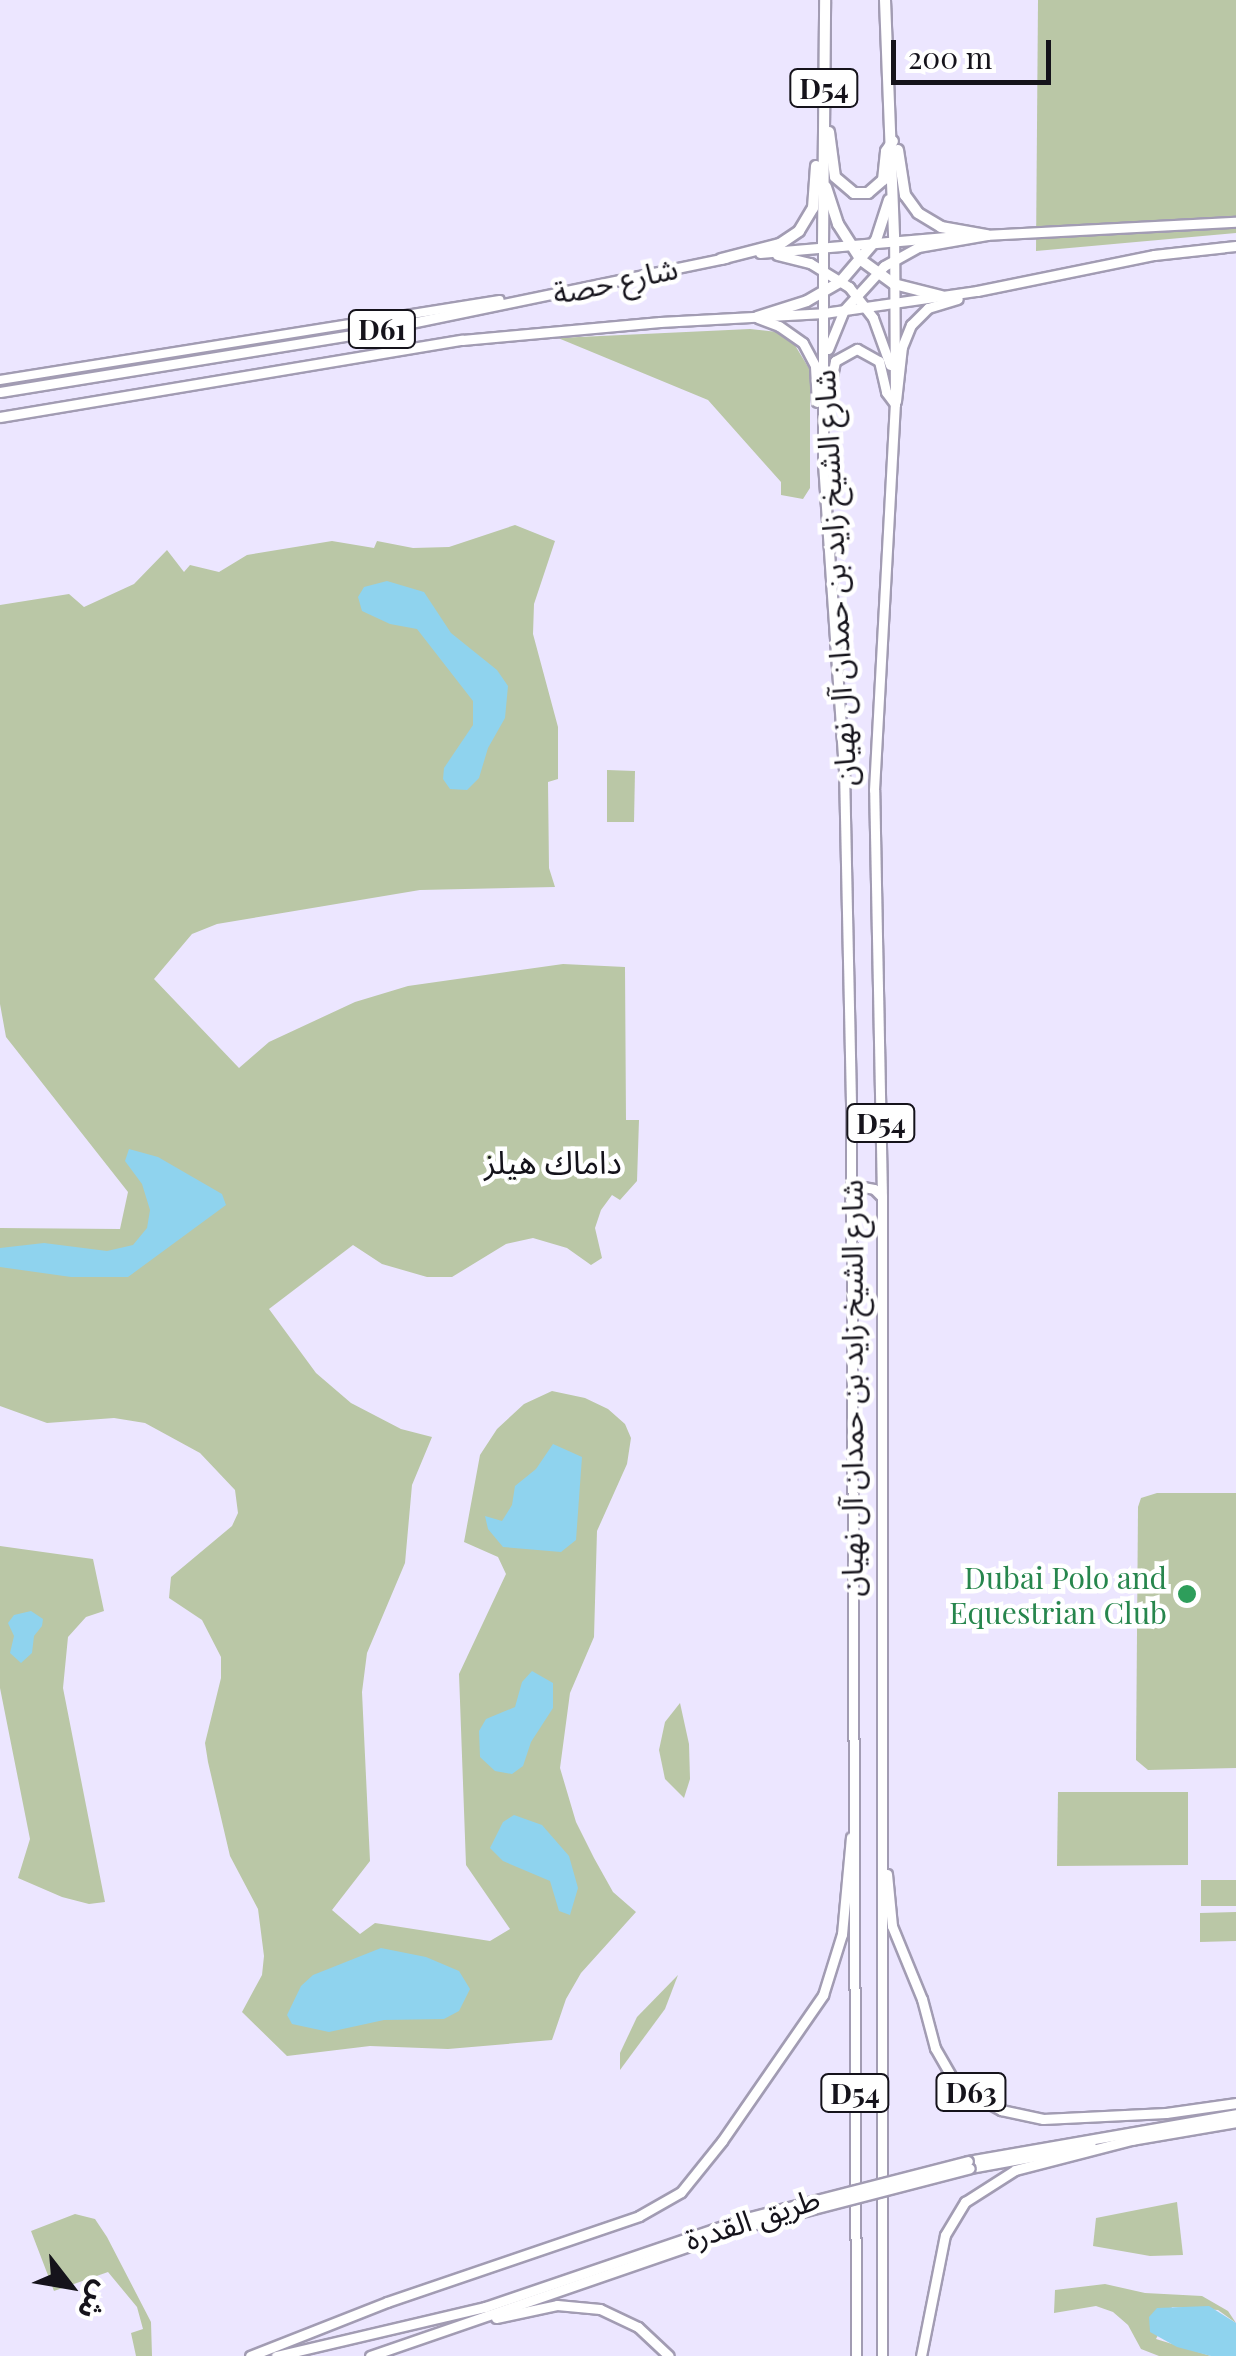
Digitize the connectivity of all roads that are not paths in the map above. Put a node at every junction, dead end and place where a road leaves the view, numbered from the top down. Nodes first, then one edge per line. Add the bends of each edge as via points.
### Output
1 (825, 0) edge
2 (885, 0) edge
3 (824, 116) junction
4 (894, 140) junction
5 (894, 168) junction
6 (822, 176) junction
7 (1236, 222) edge
8 (987, 235) junction
9 (894, 238) junction
10 (876, 240) junction
11 (847, 242) junction
12 (823, 246) junction
13 (1236, 246) edge
14 (761, 253) junction
15 (721, 259) junction
16 (894, 259) junction
17 (861, 260) junction
18 (824, 270) junction
19 (876, 272) junction
20 (841, 280) junction
21 (894, 284) junction
22 (977, 290) junction
23 (824, 292) junction
24 (554, 293) junction
25 (856, 294) junction
26 (941, 296) junction
27 (894, 302) junction
28 (867, 306) junction
29 (844, 310) junction
30 (824, 312) junction
31 (757, 318) junction
32 (824, 361) junction
33 (894, 377) junction
34 (0, 380) edge
35 (0, 392) edge
36 (894, 404) junction
37 (822, 413) junction
38 (0, 417) edge
39 (882, 1197) junction
40 (850, 1200) junction
41 (854, 1830) junction
42 (882, 1843) junction
43 (1236, 2104) edge
44 (1236, 2114) edge
45 (1236, 2122) edge
46 (1135, 2139) junction
47 (969, 2164) junction
48 (747, 2222) junction
49 (478, 2318) junction
50 (250, 2356) edge
51 (276, 2356) edge
52 (370, 2356) edge
53 (669, 2356) edge
54 (856, 2356) edge
55 (882, 2356) edge
56 (921, 2356) edge

1 - 3 highway, شارع الشيخ زايد بن حمدان آل نهيان / D54
2 - 4 highway, شارع الشيخ زايد بن حمدان آل نهيان / D54
3 - 4 highway via 835,176 854,194 879,186
3 - 6 highway, شارع الشيخ زايد بن حمدان آل نهيان / D54
3 - 15 highway via 815,198 804,225 780,244
4 - 5 highway, شارع الشيخ زايد بن حمدان آل نهيان / D54
4 - 8 highway via 906,195 918,213 940,227
5 - 9 highway, شارع الشيخ زايد بن حمدان آل نهيان / D54
5 - 10 highway
6 - 11 highway
6 - 12 highway, شارع الشيخ زايد بن حمدان آل نهيان / D54
7 - 8 main road, شارع حصة / D61
8 - 9 main road, شارع حصة / D61
8 - 16 main road via 927,245
9 - 10 main road, شارع حصة / D61
9 - 16 main road, شارع الشيخ زايد بن حمدان آل نهيان / D54
10 - 11 main road, شارع حصة / D61
10 - 17 highway
11 - 12 main road, شارع حصة / D61
11 - 17 highway
12 - 14 main road, شارع حصة / D61
12 - 18 main road, شارع الشيخ زايد بن حمدان آل نهيان / D54
13 - 22 main road, شارع حصة / D61 via 1154,254
14 - 15 main road, شارع حصة / D61
14 - 18 main road
15 - 24 main road, شارع حصة / D61
16 - 19 main road
16 - 21 main road, شارع الشيخ زايد بن حمدان آل نهيان / D54
17 - 19 highway
17 - 20 highway
18 - 20 main road
18 - 23 main road, شارع الشيخ زايد بن حمدان آل نهيان / D54
19 - 21 highway
19 - 25 main road
20 - 23 highway
20 - 25 main road
21 - 26 highway
21 - 27 main road, شارع الشيخ زايد بن حمدان آل نهيان / D54
22 - 26 main road, شارع حصة / D61
22 - 36 main road via 928,308 911,325
23 - 30 main road, شارع الشيخ زايد بن حمدان آل نهيان / D54
23 - 31 highway
24 - 34 main road
24 - 35 main road, شارع حصة / D61
25 - 28 main road
25 - 29 main road
26 - 27 main road, شارع حصة / D61
27 - 28 main road, شارع حصة / D61
27 - 33 main road, شارع الشيخ زايد بن حمدان آل نهيان / D54
28 - 29 main road, شارع حصة / D61
28 - 33 main road
29 - 30 main road, شارع حصة / D61
29 - 32 main road
30 - 31 main road, شارع حصة / D61
30 - 32 main road, شارع الشيخ زايد بن حمدان آل نهيان / D54
31 - 37 main road via 786,330 808,350
31 - 38 main road, شارع حصة / D61 via 462,340
32 - 37 main road, شارع الشيخ زايد بن حمدان آل نهيان / D54
33 - 36 main road, شارع الشيخ زايد بن حمدان آل نهيان / D54
36 - 37 main road via 879,361 857,349 835,361
36 - 39 main road, شارع الشيخ زايد بن حمدان آل نهيان / D54 via 874,742
37 - 40 main road, شارع الشيخ زايد بن حمدان آل نهيان / D54 via 844,769
39 - 40 main road via 863,1187
39 - 42 main road, شارع الشيخ زايد بن حمدان آل نهيان / D54
40 - 41 main road, شارع الشيخ زايد بن حمدان آل نهيان / D54
41 - 50 main road via 840,1947 823,1996 681,2192 640,2216
41 - 54 main road, شارع الشيخ زايد بن حمدان آل نهيان / D54
42 - 43 main road, D63 via 899,1947 938,2055 964,2087 1001,2110 1044,2119
42 - 55 main road, شارع الشيخ زايد بن حمدان آل نهيان / D54
44 - 47 main road, طريق القدرة / D63
45 - 46 main road, طريق القدرة / D63
46 - 47 main road, طريق القدرة / D63
46 - 56 main road via 1015,2170 964,2202 946,2235
47 - 48 main road, طريق القدرة / D63, bridge
48 - 49 main road, طريق القدرة / D63
48 - 51 main road, طريق القدرة / D63 via 509,2300
49 - 52 main road, طريق القدرة / D63
49 - 53 main road via 557,2305 600,2308 638,2327

